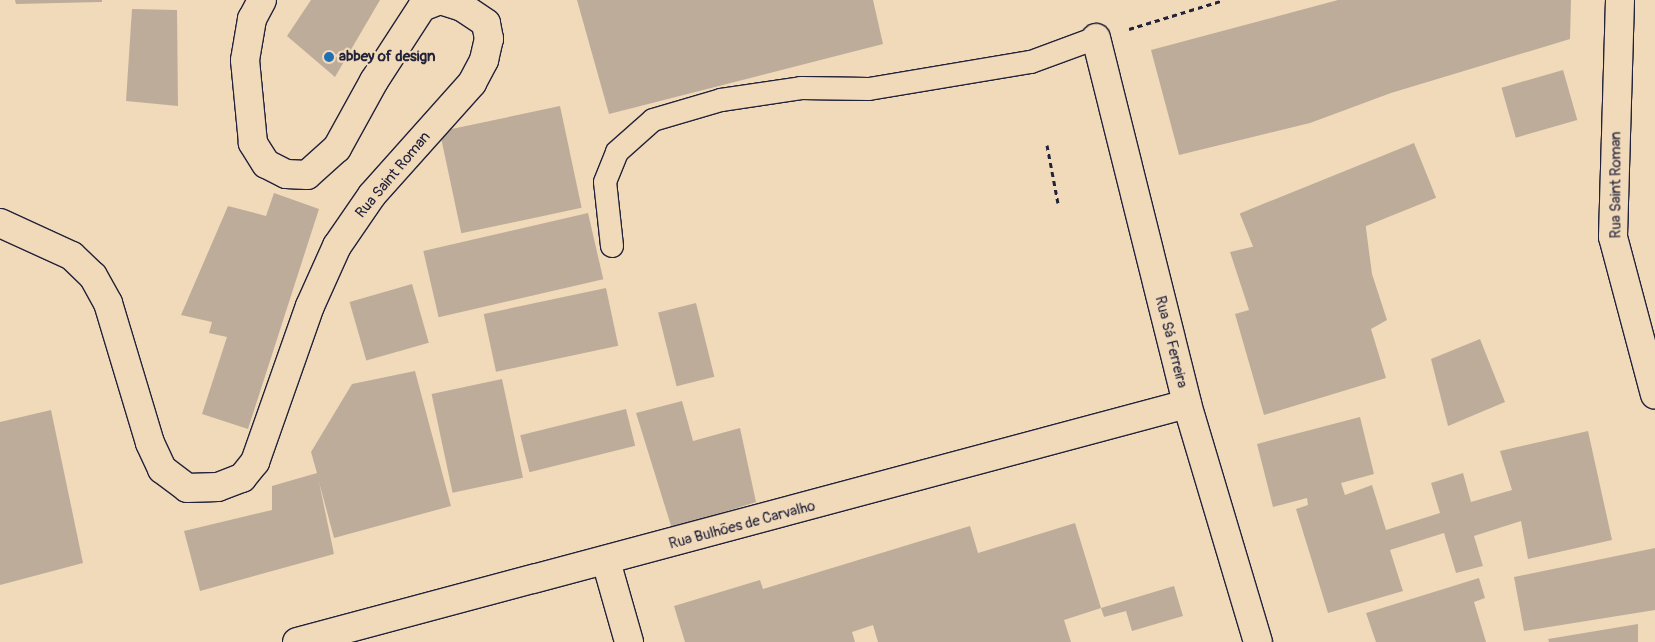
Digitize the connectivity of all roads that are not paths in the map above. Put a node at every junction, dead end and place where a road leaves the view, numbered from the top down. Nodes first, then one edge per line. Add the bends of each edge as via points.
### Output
1 (262, 0) edge
2 (1620, 0) edge
3 (1096, 38) joint
4 (3, 232) edge
5 (612, 246) dead end
6 (1655, 395) edge
7 (1187, 404) junction
8 (606, 561) junction
9 (297, 642) edge
10 (629, 642) edge
11 (1258, 642) edge

1 - 4 street, Rua Saint Roman via 252,19 245,60 254,143 266,164 286,174 308,175 336,148 422,7 440,0 462,7 486,23 490,39 472,83 372,195 338,246 310,306 254,462 242,478 218,487 187,488 162,469 150,443 108,303 93,276 72,256
2 - 6 street, Rua Saint Roman via 1613,237
3 - 5 lane via 1031,62 868,89 801,88 721,100 653,120 617,152 605,182
3 - 7 street, Rua Sá Ferreira
7 - 8 street, Rua Bulhões de Carvalho
7 - 11 street, Rua Sá Ferreira
8 - 9 street, Rua Bulhões de Carvalho
8 - 10 street

